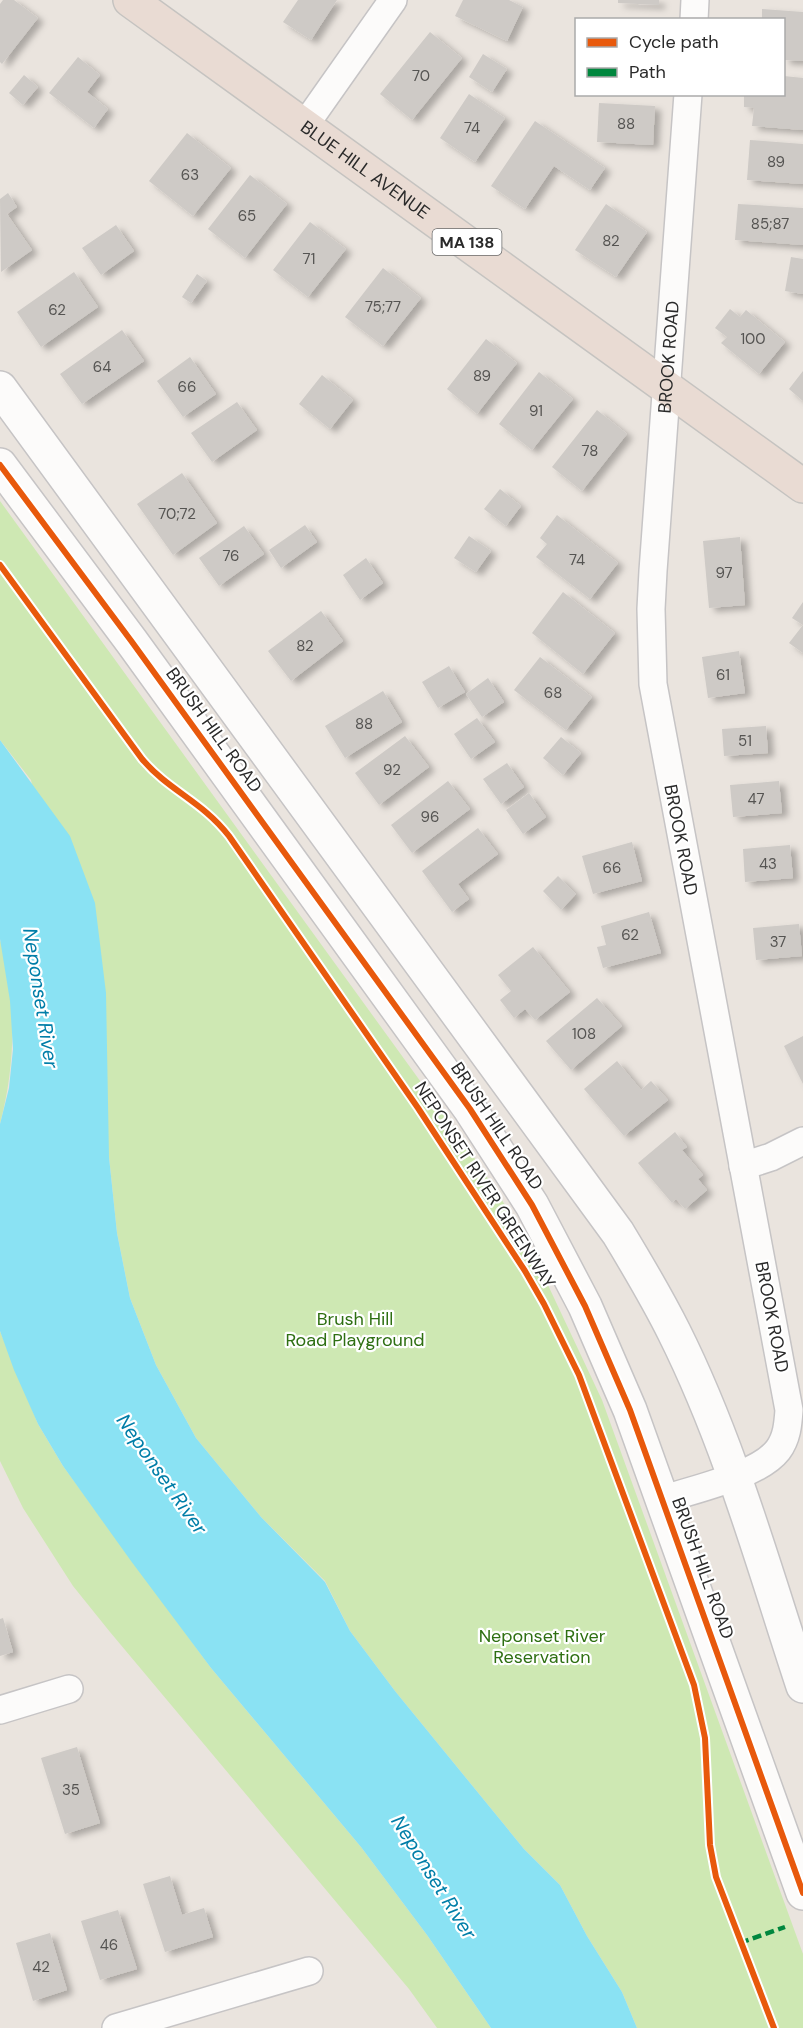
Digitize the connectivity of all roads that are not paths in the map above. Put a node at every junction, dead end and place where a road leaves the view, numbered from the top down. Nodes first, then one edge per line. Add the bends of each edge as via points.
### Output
1 (130, 0) edge
2 (393, 0) edge
3 (695, 0) edge
4 (694, 18) edge
5 (688, 96) edge
6 (305, 126) junction
7 (666, 386) junction
8 (0, 388) edge
9 (0, 465) edge
10 (803, 486) edge
11 (169, 616) junction
12 (132, 642) junction
13 (803, 1141) edge
14 (743, 1166) junction
15 (733, 1476) junction
16 (662, 1500) junction
17 (800, 1670) edge
18 (69, 1689) dead end
19 (0, 1710) edge
20 (803, 1893) edge
21 (309, 1971) dead end
22 (116, 2028) edge

1 - 6 highway, BLUE HILL AVENUE / MA 138
2 - 6 street
3 - 4 street
5 - 7 street, BROOK ROAD
6 - 7 highway, BLUE HILL AVENUE / MA 138
7 - 10 highway, BLUE HILL AVENUE / MA 138
7 - 14 street, BROOK ROAD via 651,609 653,684
8 - 11 main road, BRUSH HILL ROAD
9 - 12 main road, BRUSH HILL ROAD
11 - 12 main road
11 - 15 main road, BRUSH HILL ROAD via 618,1233 675,1334
12 - 16 main road, BRUSH HILL ROAD via 502,1156 558,1254 609,1357
13 - 14 street
14 - 15 street, BROOK ROAD via 787,1395 788,1425 785,1439 772,1455
15 - 16 street, BROOK ROAD
15 - 17 main road, BRUSH HILL ROAD
16 - 20 main road, BRUSH HILL ROAD
18 - 19 street
21 - 22 street

